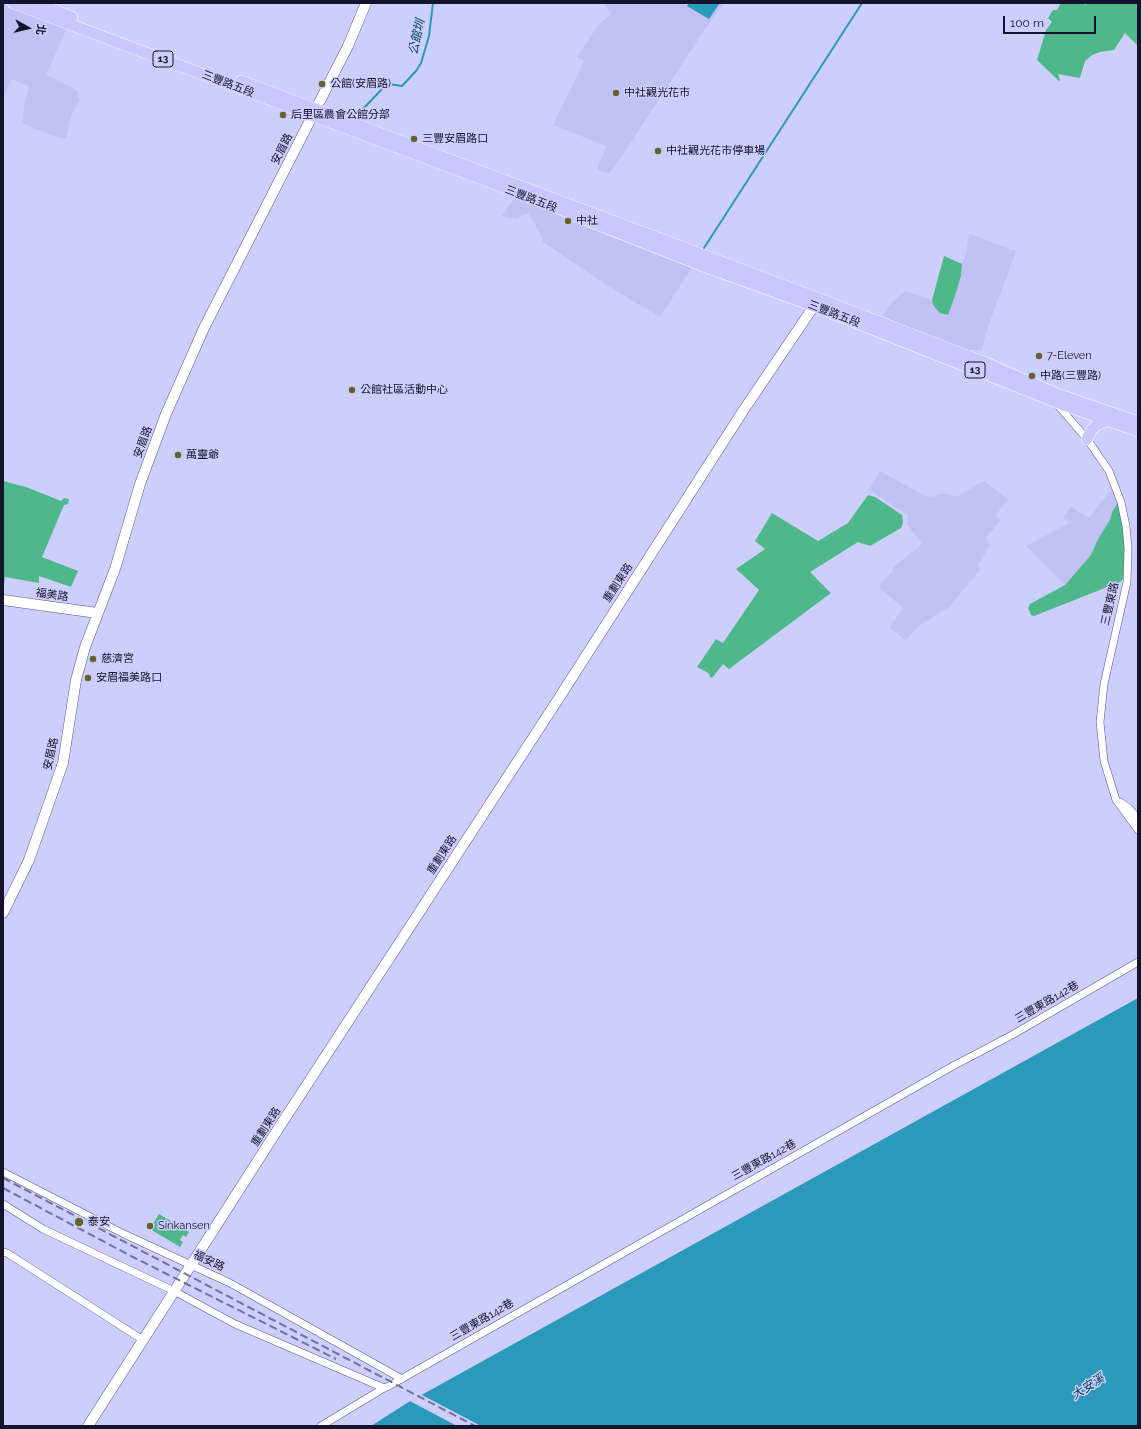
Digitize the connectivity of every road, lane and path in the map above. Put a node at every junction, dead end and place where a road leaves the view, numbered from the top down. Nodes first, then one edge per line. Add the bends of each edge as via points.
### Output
1 (13, 3) edge
2 (37, 3) edge
3 (366, 3) edge
4 (314, 113) junction
5 (816, 302) junction
6 (1057, 398) junction
7 (1107, 421) junction
8 (1138, 422) edge
9 (1138, 431) edge
10 (1087, 439) junction
11 (3, 600) edge
12 (97, 613) junction
13 (1116, 800) junction
14 (1138, 819) edge
15 (1138, 830) edge
16 (3, 913) edge
17 (1138, 962) edge
18 (3, 1172) edge
19 (3, 1204) edge
20 (3, 1252) edge
21 (191, 1265) junction
22 (174, 1291) junction
23 (143, 1340) junction
24 (402, 1379) junction
25 (384, 1388) junction
26 (88, 1426) edge
27 (321, 1426) edge

1 - 4 main road, 三豐路五段 / 13
2 - 4 main road, 三豐路五段 / 13
3 - 4 street, 安眉路 via 348,46
4 - 5 main road, 三豐路五段 / 13
4 - 12 street, 安眉路 via 193,352 140,484 115,569
5 - 6 main road, 三豐路五段 / 13 via 986,363
5 - 21 street, 重劃東路
6 - 7 main road, 三豐路五段 / 13
6 - 8 main road, 三豐路五段 / 13
6 - 10 street, 三豐東路
7 - 9 main road, 三豐路五段 / 13
7 - 10 main road via 1097,424
10 - 13 street, 三豐東路 via 1109,471 1121,502 1128,548 1127,582 1104,684 1100,722 1104,760
11 - 12 street, 福美路
12 - 16 street, 安眉路 via 76,680 63,764 29,860
13 - 14 street via 1129,808
13 - 15 street, 三豐東路
17 - 24 street, 三豐東路142巷
18 - 21 street, 福安路
19 - 22 street via 43,1229
20 - 23 street
21 - 22 street, 重劃東路
21 - 24 street, 福安路 via 230,1283
22 - 23 street, 重劃東路
22 - 25 street via 235,1324
23 - 26 street, 重劃東路
24 - 25 street, 三豐東路142巷
25 - 27 street, 三豐東路142巷

